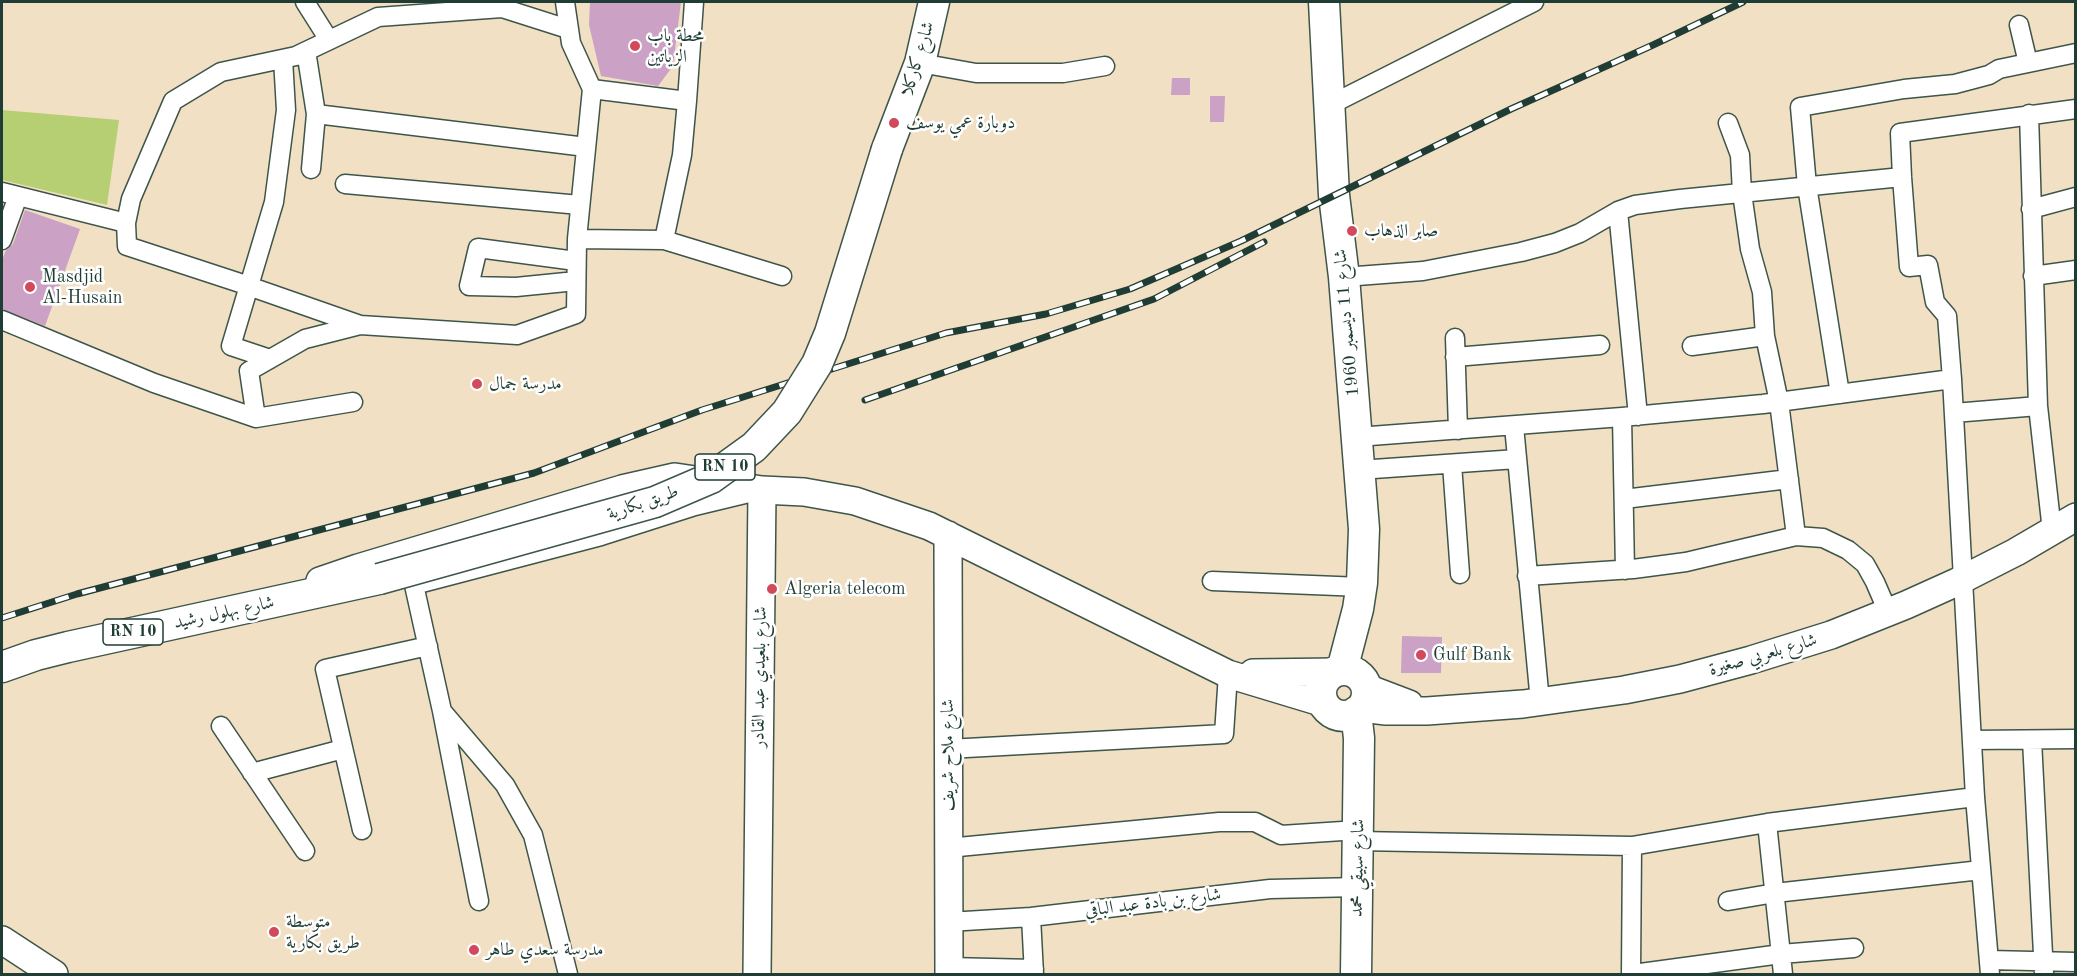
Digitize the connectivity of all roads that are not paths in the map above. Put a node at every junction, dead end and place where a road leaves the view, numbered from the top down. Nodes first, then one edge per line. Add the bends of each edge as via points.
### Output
1 (305, 2) edge
2 (565, 2) edge
3 (694, 2) edge
4 (934, 2) edge
5 (1324, 2) edge
6 (1534, 2) edge
7 (504, 5) edge
8 (455, 6) edge
9 (2019, 25) dead end
10 (568, 29) junction
11 (329, 40) junction
12 (306, 51) junction
13 (2076, 54) edge
14 (283, 59) junction
15 (920, 63) junction
16 (2028, 63) junction
17 (1105, 66) dead end
18 (592, 90) junction
19 (687, 101) junction
20 (1330, 105) junction
21 (2076, 108) edge
22 (316, 114) junction
23 (2029, 114) junction
24 (1728, 123) dead end
25 (586, 147) junction
26 (887, 149) joint
27 (311, 169) dead end
28 (1902, 177) junction
29 (345, 184) dead end
30 (1807, 186) junction
31 (1742, 193) junction
32 (10, 194) edge
33 (2076, 197) edge
34 (580, 205) junction
35 (2031, 209) junction
36 (1617, 211) junction
37 (126, 223) junction
38 (577, 239) junction
39 (2, 240) edge
40 (664, 240) junction
41 (576, 261) junction
42 (2076, 270) edge
43 (782, 276) dead end
44 (2033, 276) junction
45 (1344, 277) junction
46 (576, 281) junction
47 (249, 286) junction
48 (2, 322) edge
49 (360, 325) junction
50 (1765, 336) junction
51 (1455, 338) dead end
52 (1600, 345) dead end
53 (1692, 346) dead end
54 (1455, 357) junction
55 (270, 359) junction
56 (1952, 379) junction
57 (1839, 394) junction
58 (353, 402) dead end
59 (1779, 402) junction
60 (2038, 406) junction
61 (1954, 413) junction
62 (1630, 417) junction
63 (256, 418) junction
64 (1514, 426) junction
65 (1458, 430) junction
66 (1357, 437) junction
67 (1517, 459) junction
68 (1452, 464) junction
69 (1359, 470) junction
70 (1789, 479) junction
71 (762, 490) junction
72 (1624, 499) junction
73 (2076, 517) edge
74 (2052, 531) junction
75 (948, 535) junction
76 (1796, 536) junction
77 (1625, 570) junction
78 (1460, 574) dead end
79 (1527, 576) junction
80 (379, 579) joint
81 (1964, 579) junction
82 (1212, 581) dead end
83 (1360, 598) junction
84 (267, 603) junction
85 (1888, 612) junction
86 (428, 646) junction
87 (2, 668) edge
88 (1228, 674) junction
89 (1347, 693) junction
90 (1540, 702) junction
91 (442, 711) junction
92 (221, 726) dead end
93 (2076, 739) edge
94 (1972, 740) junction
95 (2032, 740) junction
96 (948, 748) junction
97 (343, 749) junction
98 (252, 773) junction
99 (1975, 797) junction
100 (1767, 824) junction
101 (362, 830) dead end
102 (1358, 835) junction
103 (1632, 846) junction
104 (948, 848) junction
105 (305, 851) dead end
106 (1981, 870) junction
107 (1358, 887) junction
108 (1774, 893) junction
109 (479, 901) dead end
110 (1728, 902) dead end
111 (1031, 917) junction
112 (948, 922) junction
113 (1854, 948) dead end
114 (6, 949) edge
115 (1781, 954) junction
116 (2076, 962) edge
117 (1989, 967) edge
118 (2043, 968) edge
119 (949, 971) edge
120 (1034, 972) edge
121 (54, 975) edge
122 (568, 975) edge
123 (757, 975) edge
124 (1356, 975) edge
125 (1632, 975) edge
126 (1783, 975) edge

1 - 11 street
2 - 10 street
3 - 19 street
4 - 15 main road, شارع كاركلا / RN 10
5 - 20 main road, شارع 11 ديسمبر 1960
6 - 20 street
7 - 8 street
7 - 10 street
8 - 11 street via 378,17
9 - 16 street
10 - 18 street
11 - 12 street
12 - 14 street
12 - 22 street
13 - 16 street
14 - 37 street via 221,72 172,101 131,199
14 - 47 street via 286,110 274,202
15 - 17 street via 976,73 1063,73
15 - 26 main road, شارع كاركلا / RN 10
16 - 30 street via 1956,84 1800,107
18 - 19 street
18 - 25 street
19 - 40 street via 682,155
20 - 45 main road, شارع 11 ديسمبر 1960 via 1334,195
21 - 23 street
22 - 25 street
22 - 27 street
23 - 28 street via 1900,133
23 - 35 street
24 - 31 street via 1740,155
25 - 34 street
26 - 80 main road, طريق بكارية / RN 10, bridge via 817,364 787,412 754,447 711,478 655,502
28 - 30 street
28 - 56 street via 1910,267 1928,265 1935,302 1947,316
29 - 34 street
30 - 31 street
30 - 57 street
31 - 36 street via 1669,200
31 - 50 street via 1750,249 1762,292
32 - 37 street
32 - 39 street
33 - 35 street
34 - 38 street
35 - 44 street
36 - 45 street via 1580,233 1521,252 1423,271
36 - 62 street
37 - 47 street via 127,246
38 - 40 street
38 - 41 street
40 - 43 street
41 - 46 street
41 - 46 street via 478,248 469,286 516,288
42 - 44 street
44 - 60 street
45 - 66 main road, شارع 11 ديسمبر 1960
46 - 49 street via 576,314 517,335
47 - 49 street
47 - 55 street via 231,346
48 - 63 street
49 - 55 street via 305,339
50 - 53 street
50 - 59 street
51 - 54 street
52 - 54 street
54 - 65 street
55 - 63 street via 249,371
56 - 57 street
56 - 61 street
57 - 59 street
58 - 63 street
59 - 62 street
59 - 70 street
60 - 61 street
60 - 74 street
61 - 81 street
62 - 64 street
62 - 72 street
64 - 65 street
64 - 67 street
65 - 66 street
66 - 69 main road, شارع 11 ديسمبر 1960
67 - 68 street
67 - 79 street
68 - 69 street
68 - 78 street
69 - 83 main road, شارع 11 ديسمبر 1960 via 1364,529
70 - 72 street
70 - 76 street
71 - 75 main road via 855,501
71 - 84 main road via 675,477 622,489 358,568
71 - 86 street via 414,585
71 - 123 main road, شارع بلعيدي عبد القادر
72 - 77 street
73 - 74 main road, شارع بلعربي صغيرة
74 - 81 main road, شارع بلعربي صغيرة
75 - 88 main road
75 - 96 main road, شارع ملاح شريف
76 - 77 street via 1686,562
76 - 85 street via 1823,538 1848,550 1864,564
77 - 79 street
79 - 90 street
80 - 84 main road, شارع بهلول رشيد / RN 10
81 - 85 main road, شارع بلعربي صغيرة
81 - 94 street
82 - 83 street
83 - 89 main road, شارع 11 ديسمبر 1960
84 - 87 main road, شارع بهلول رشيد / RN 10 via 68,647
85 - 90 main road, شارع بلعربي صغيرة via 1831,635 1680,679
86 - 91 street
86 - 97 street via 325,669
88 - 89 main road
88 - 96 street via 1224,734
89 - 90 main road, شارع بلعربي صغيرة via 1386,711 1475,709
89 - 102 main road, شارع سبيقي محمد via 1359,762
91 - 109 street
91 - 122 street via 505,784 533,835
92 - 98 street
93 - 95 street
94 - 95 street
94 - 99 street
95 - 118 street
96 - 104 main road, شارع ملاح شريف
97 - 98 street
97 - 101 street
98 - 105 street
99 - 100 street
99 - 106 street
100 - 103 street
100 - 108 street
102 - 103 street
102 - 104 street via 1281,835 1255,822 1219,822
102 - 107 main road, شارع سبيقي محمد
103 - 125 street
104 - 112 main road, شارع ملاح شريف
106 - 108 street
106 - 117 street
107 - 111 street, شارع بن بادة عبد الباقي via 1270,889
107 - 124 main road, شارع سبيقي محمد
108 - 110 street
108 - 115 street
111 - 112 street, شارع بن بادة عبد الباقي
111 - 120 street
112 - 119 main road, شارع ملاح شريف
113 - 115 street
114 - 121 main road
115 - 125 street
115 - 126 street
116 - 118 street
117 - 118 street
119 - 120 street

